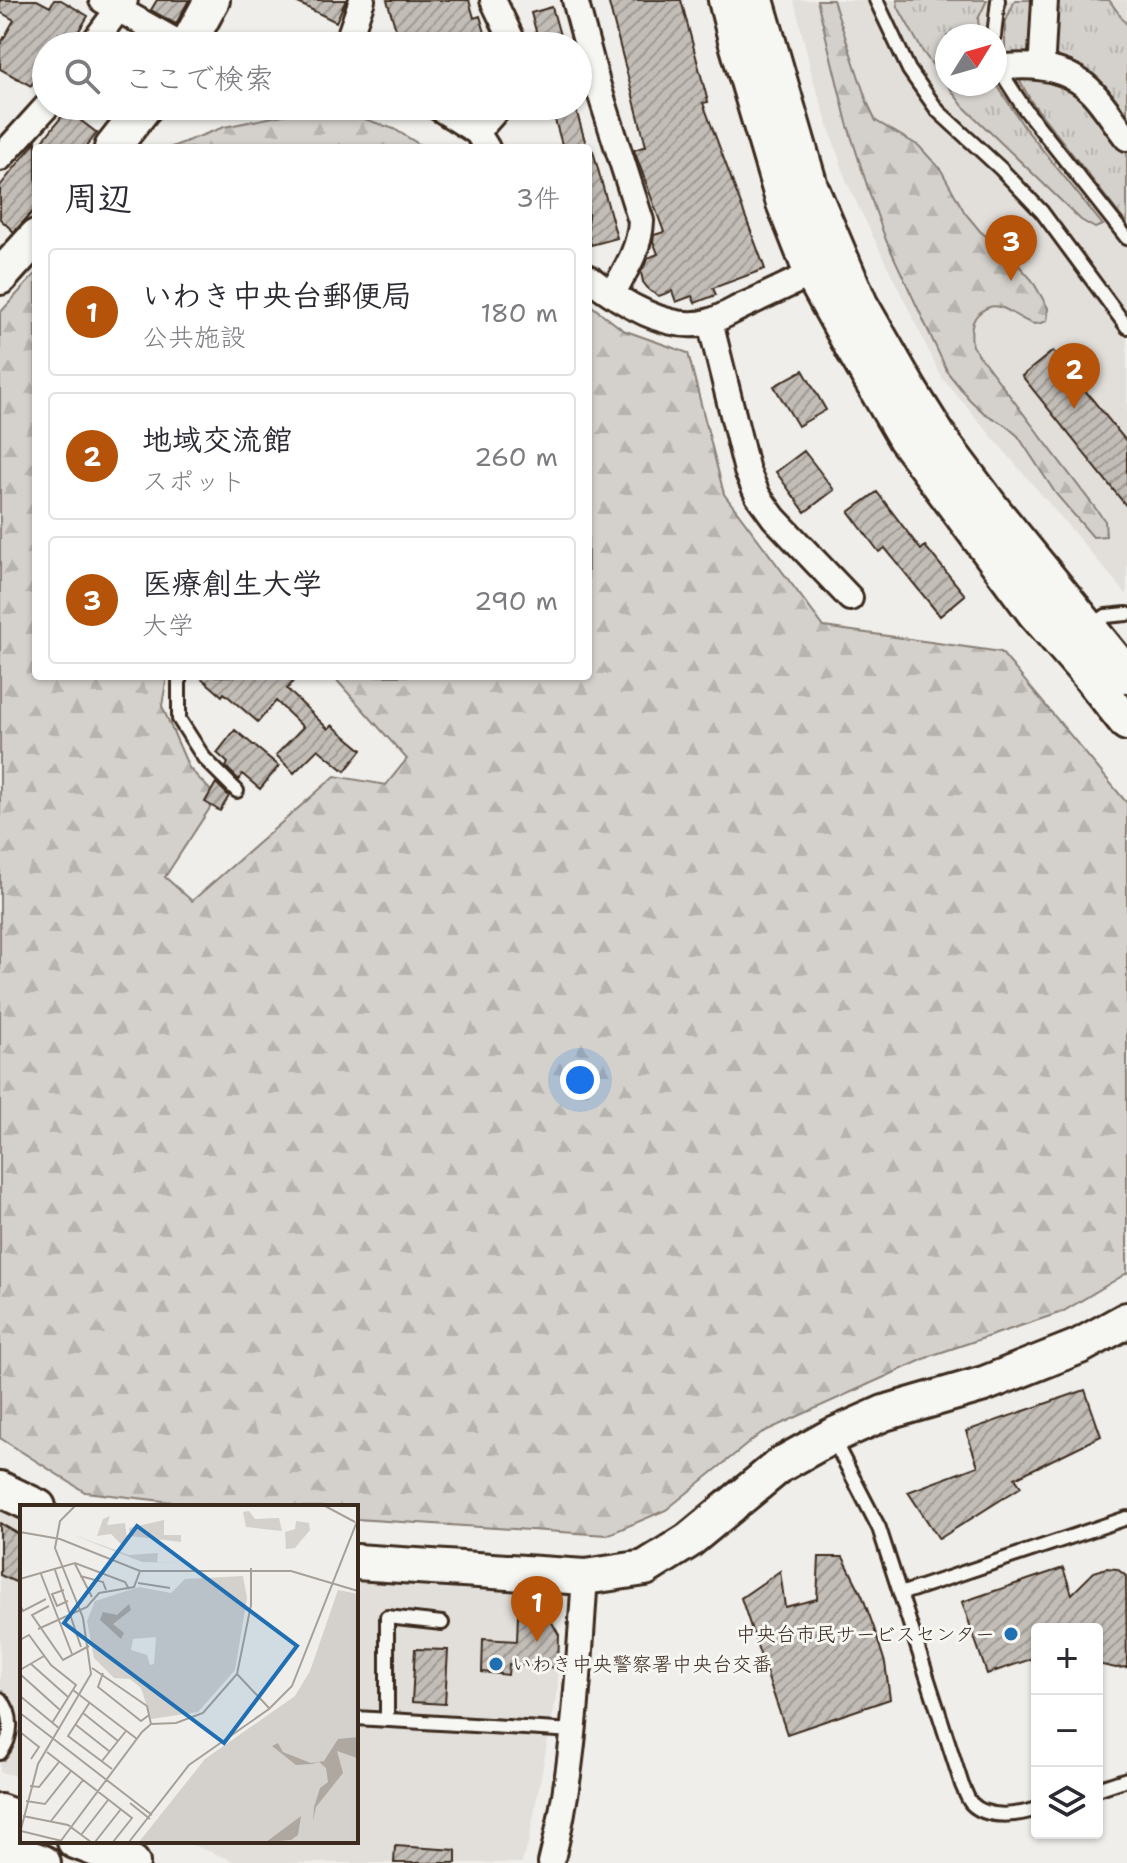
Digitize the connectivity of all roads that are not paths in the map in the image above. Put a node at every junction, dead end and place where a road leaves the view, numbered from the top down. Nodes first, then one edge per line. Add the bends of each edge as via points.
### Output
1 (212, 0) edge
2 (362, 0) edge
3 (493, 0) edge
4 (575, 0) edge
5 (726, 0) edge
6 (756, 0) edge
7 (876, 0) edge
8 (998, 0) edge
9 (1045, 0) edge
10 (115, 3) edge
11 (995, 24) edge
12 (99, 32) edge
13 (163, 32) edge
14 (194, 32) edge
15 (351, 32) edge
16 (508, 32) edge
17 (583, 32) edge
18 (1007, 61) edge
19 (592, 64) edge
20 (1044, 68) junction
21 (1007, 81) edge
22 (34, 120) edge
23 (134, 120) edge
24 (455, 120) edge
25 (493, 120) edge
26 (1127, 138) edge
27 (482, 140) edge
28 (115, 144) edge
29 (0, 158) edge
30 (1127, 238) edge
31 (32, 241) edge
32 (812, 274) junction
33 (0, 277) edge
34 (592, 280) edge
35 (612, 294) junction
36 (710, 322) junction
37 (1127, 327) edge
38 (850, 598) dead end
39 (1127, 614) edge
40 (1076, 636) junction
41 (1127, 675) edge
42 (179, 680) edge
43 (1127, 723) edge
44 (237, 791) dead end
45 (1127, 1320) edge
46 (832, 1436) junction
47 (0, 1489) edge
48 (34, 1505) edge
49 (1127, 1518) edge
50 (358, 1562) edge
51 (585, 1577) junction
52 (900, 1594) junction
53 (442, 1623) dead end
54 (0, 1699) edge
55 (358, 1718) edge
56 (387, 1720) junction
57 (574, 1731) junction
58 (0, 1753) edge
59 (1127, 1779) edge
60 (1103, 1787) edge
61 (1031, 1811) edge
62 (0, 1812) edge
63 (20, 1819) edge
64 (80, 1843) edge
65 (0, 1847) edge
66 (43, 1863) edge
67 (132, 1863) edge
68 (551, 1863) edge

1 - 14 street
2 - 15 street
3 - 16 street
4 - 17 street
5 - 32 street via 784,203
6 - 40 street via 810,186 860,304 942,442
7 - 37 lane via 909,70 938,111 1042,212
8 - 11 lane
9 - 20 street
10 - 12 street
10 - 13 street
18 - 20 street
19 - 35 street via 641,221 633,256
20 - 26 street via 1074,77 1092,91
21 - 30 lane
22 - 29 street
23 - 28 street
24 - 27 street
25 - 27 street
31 - 33 street
32 - 36 street
32 - 40 street via 905,438 1035,613
34 - 35 street
35 - 36 street via 669,322
36 - 38 street via 758,496
39 - 40 lane via 1106,616
40 - 41 street
40 - 43 street
42 - 44 lane via 179,719 204,758
45 - 46 street via 1080,1346 984,1384 884,1413
46 - 51 street via 780,1465 688,1541 645,1568
46 - 52 lane via 879,1528
47 - 48 street
49 - 52 lane
50 - 51 street
51 - 57 street
52 - 61 lane via 970,1802 991,1813
53 - 56 lane via 387,1617
54 - 58 lane via 10,1719 8,1744
55 - 56 lane
56 - 57 lane
57 - 68 street
59 - 60 lane
62 - 63 street
64 - 67 street
65 - 66 street

